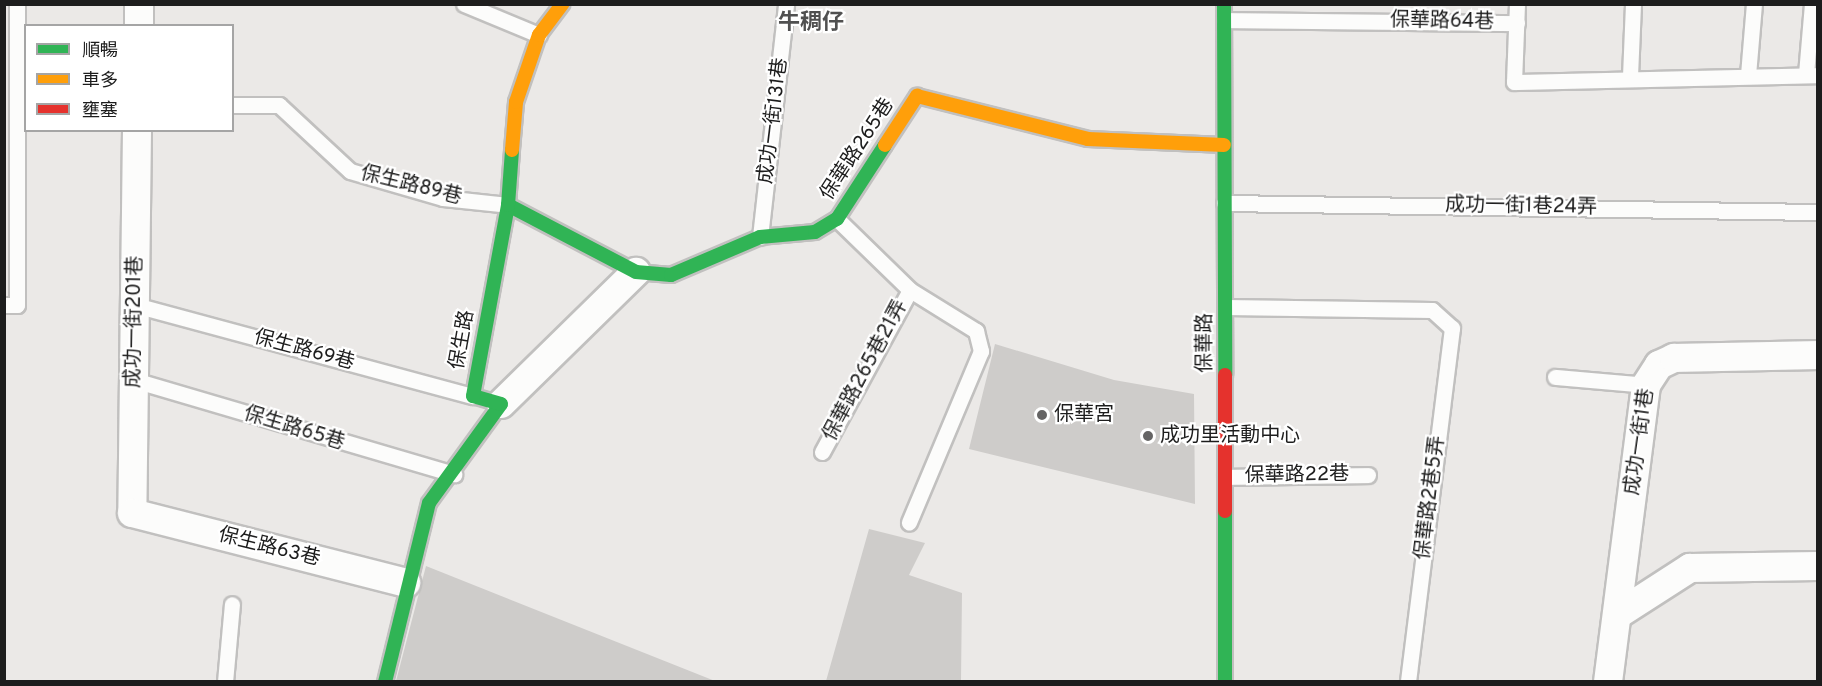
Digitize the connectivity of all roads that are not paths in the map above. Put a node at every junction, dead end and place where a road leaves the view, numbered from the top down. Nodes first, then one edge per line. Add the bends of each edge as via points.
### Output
1 (17, 4) edge
2 (139, 4) edge
3 (464, 4) edge
4 (562, 4) edge
5 (786, 4) edge
6 (1517, 4) edge
7 (1633, 4) edge
8 (1754, 4) edge
9 (1812, 4) edge
10 (1224, 12) edge
11 (139, 24) edge
12 (1517, 24) junction
13 (539, 35) junction
14 (1812, 74) edge
15 (1748, 75) junction
16 (1630, 76) junction
17 (234, 105) edge
18 (137, 132) edge
19 (1224, 145) junction
20 (1224, 203) junction
21 (508, 205) junction
22 (1818, 212) edge
23 (837, 219) junction
24 (760, 237) junction
25 (636, 272) junction
26 (910, 290) junction
27 (4, 305) edge
28 (135, 306) junction
29 (1226, 307) junction
30 (1818, 355) edge
31 (1555, 377) dead end
32 (134, 380) junction
33 (1646, 385) junction
34 (473, 396) junction
35 (501, 404) junction
36 (822, 452) dead end
37 (455, 474) junction
38 (1368, 475) dead end
39 (1226, 477) junction
40 (132, 513) joint
41 (909, 522) dead end
42 (1818, 566) edge
43 (406, 584) junction
44 (232, 604) dead end
45 (1617, 615) junction
46 (225, 681) edge
47 (385, 681) edge
48 (1226, 681) edge
49 (1408, 681) edge
50 (1608, 681) edge

1 - 27 lane via 17,305
2 - 11 street
3 - 13 lane
4 - 13 street, 保生路
5 - 24 lane, 成功一街131巷
6 - 12 lane
7 - 16 lane
8 - 15 lane
9 - 14 lane
10 - 12 lane, 保華路64巷
10 - 19 street, 保華路
12 - 16 lane via 1514,82
13 - 21 street, 保生路 via 516,102
14 - 15 lane
15 - 16 lane
17 - 21 lane, 保生路89巷 via 279,105 350,171 443,198
18 - 28 street, 成功一街201巷
19 - 20 street, 保華路
19 - 23 street, 保華路265巷 via 1088,139 917,96
20 - 22 lane, 成功一街1巷24弄
20 - 29 street, 保華路
21 - 25 street, 保華路265巷
21 - 34 street, 保生路
23 - 24 street, 保華路265巷 via 815,232
23 - 26 lane, 保華路265巷21弄
24 - 25 street, 保華路265巷 via 671,275
25 - 35 street
26 - 36 lane, 保華路265巷21弄
26 - 41 lane, 保華路265巷21弄 via 976,331 981,351
28 - 32 street, 成功一街201巷
28 - 34 lane, 保生路69巷
29 - 39 street, 保華路
29 - 49 lane, 保華路2巷5弄 via 1432,310 1445,316 1452,328
30 - 33 street, 成功一街1巷 via 1674,358 1659,364
31 - 33 lane
32 - 37 lane, 保生路65巷
32 - 40 street, 成功一街201巷
33 - 45 street, 成功一街1巷
34 - 35 street, 保生路
35 - 37 street
37 - 43 street via 429,503
38 - 39 lane, 保華路22巷
39 - 48 street, 保華路
40 - 43 street, 保生路63巷
42 - 45 street via 1690,568
43 - 47 street
44 - 46 lane
45 - 50 street, 成功一街1巷

